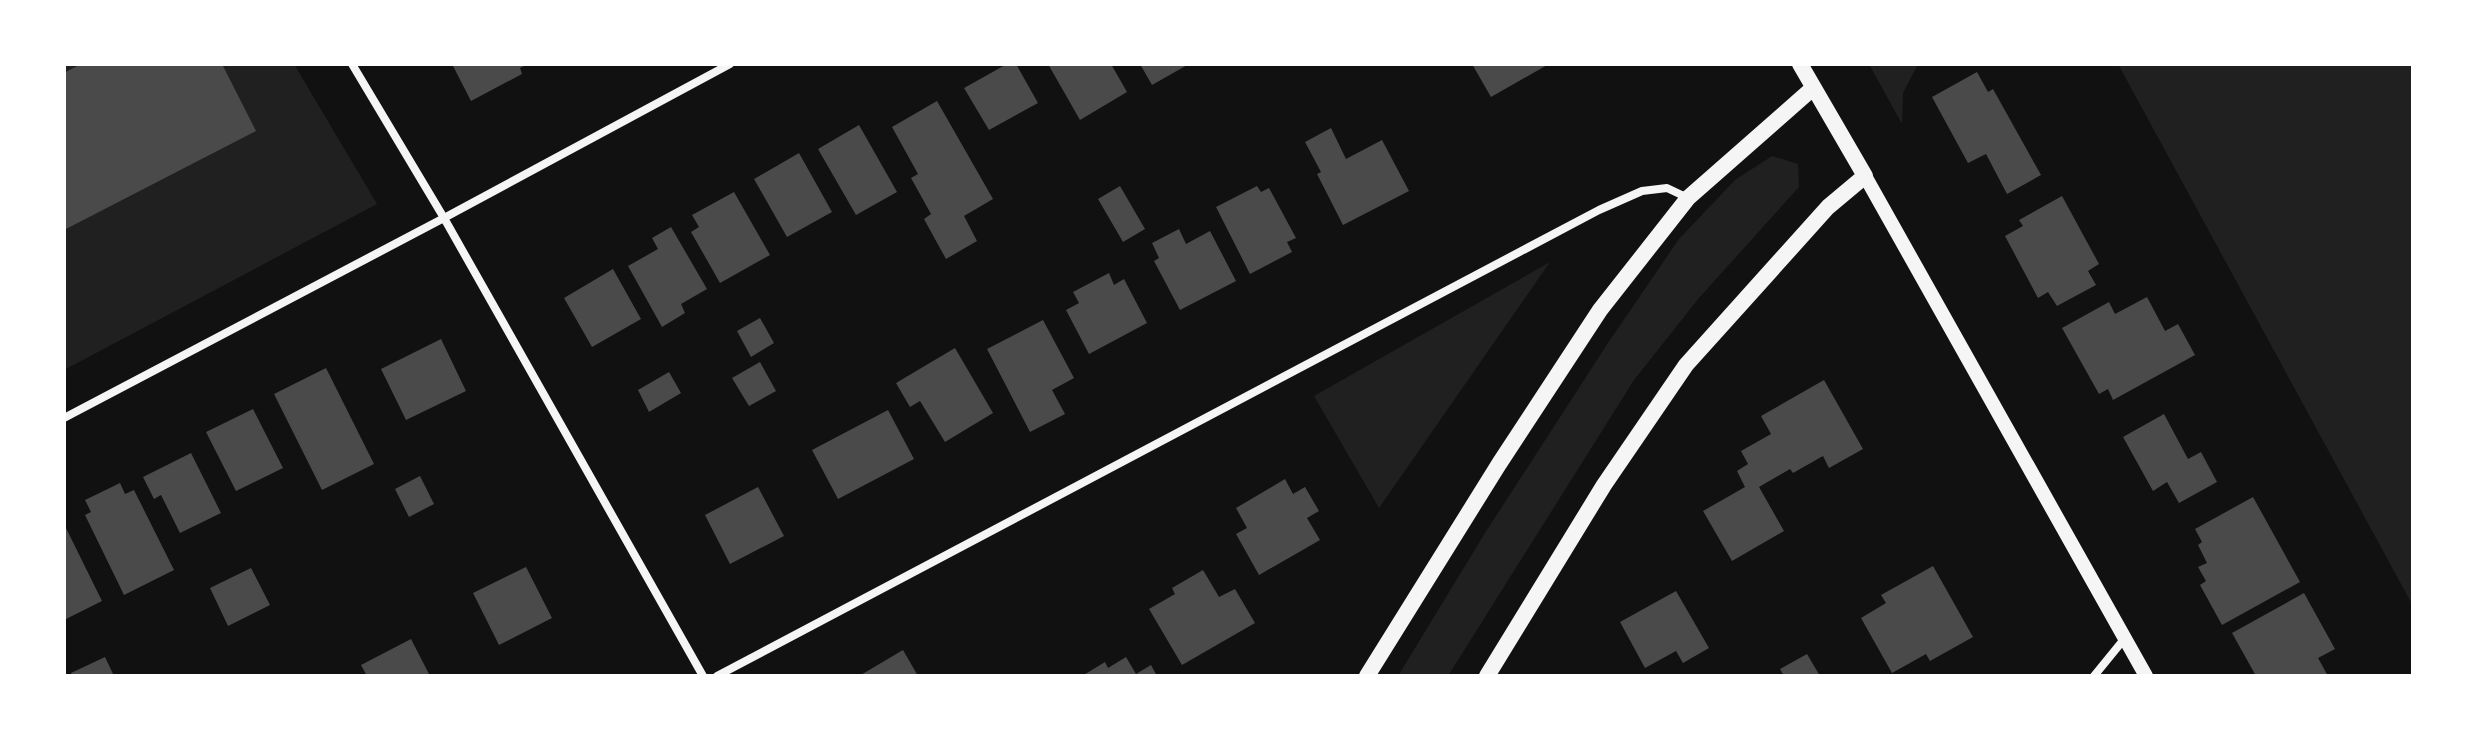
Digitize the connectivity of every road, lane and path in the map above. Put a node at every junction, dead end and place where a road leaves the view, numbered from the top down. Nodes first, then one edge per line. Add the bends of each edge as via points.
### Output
1 (352, 64) edge
2 (730, 64) edge
3 (1800, 64) edge
4 (1813, 88) junction
5 (1865, 176) junction
6 (1688, 198) junction
7 (444, 218) junction
8 (64, 418) edge
9 (2125, 638) junction
10 (703, 676) edge
11 (717, 676) edge
12 (1367, 676) edge
13 (1487, 676) edge
14 (2094, 676) edge
15 (2146, 676) edge

1 - 7 street
2 - 7 street
3 - 4 main road
4 - 5 main road
4 - 6 main road
5 - 9 street
5 - 13 main road via 1828,207 1686,365 1604,485
6 - 11 street via 1667,188 1642,191 1586,216
6 - 12 main road via 1592,322
7 - 8 street
7 - 10 street
9 - 14 street
9 - 15 street

